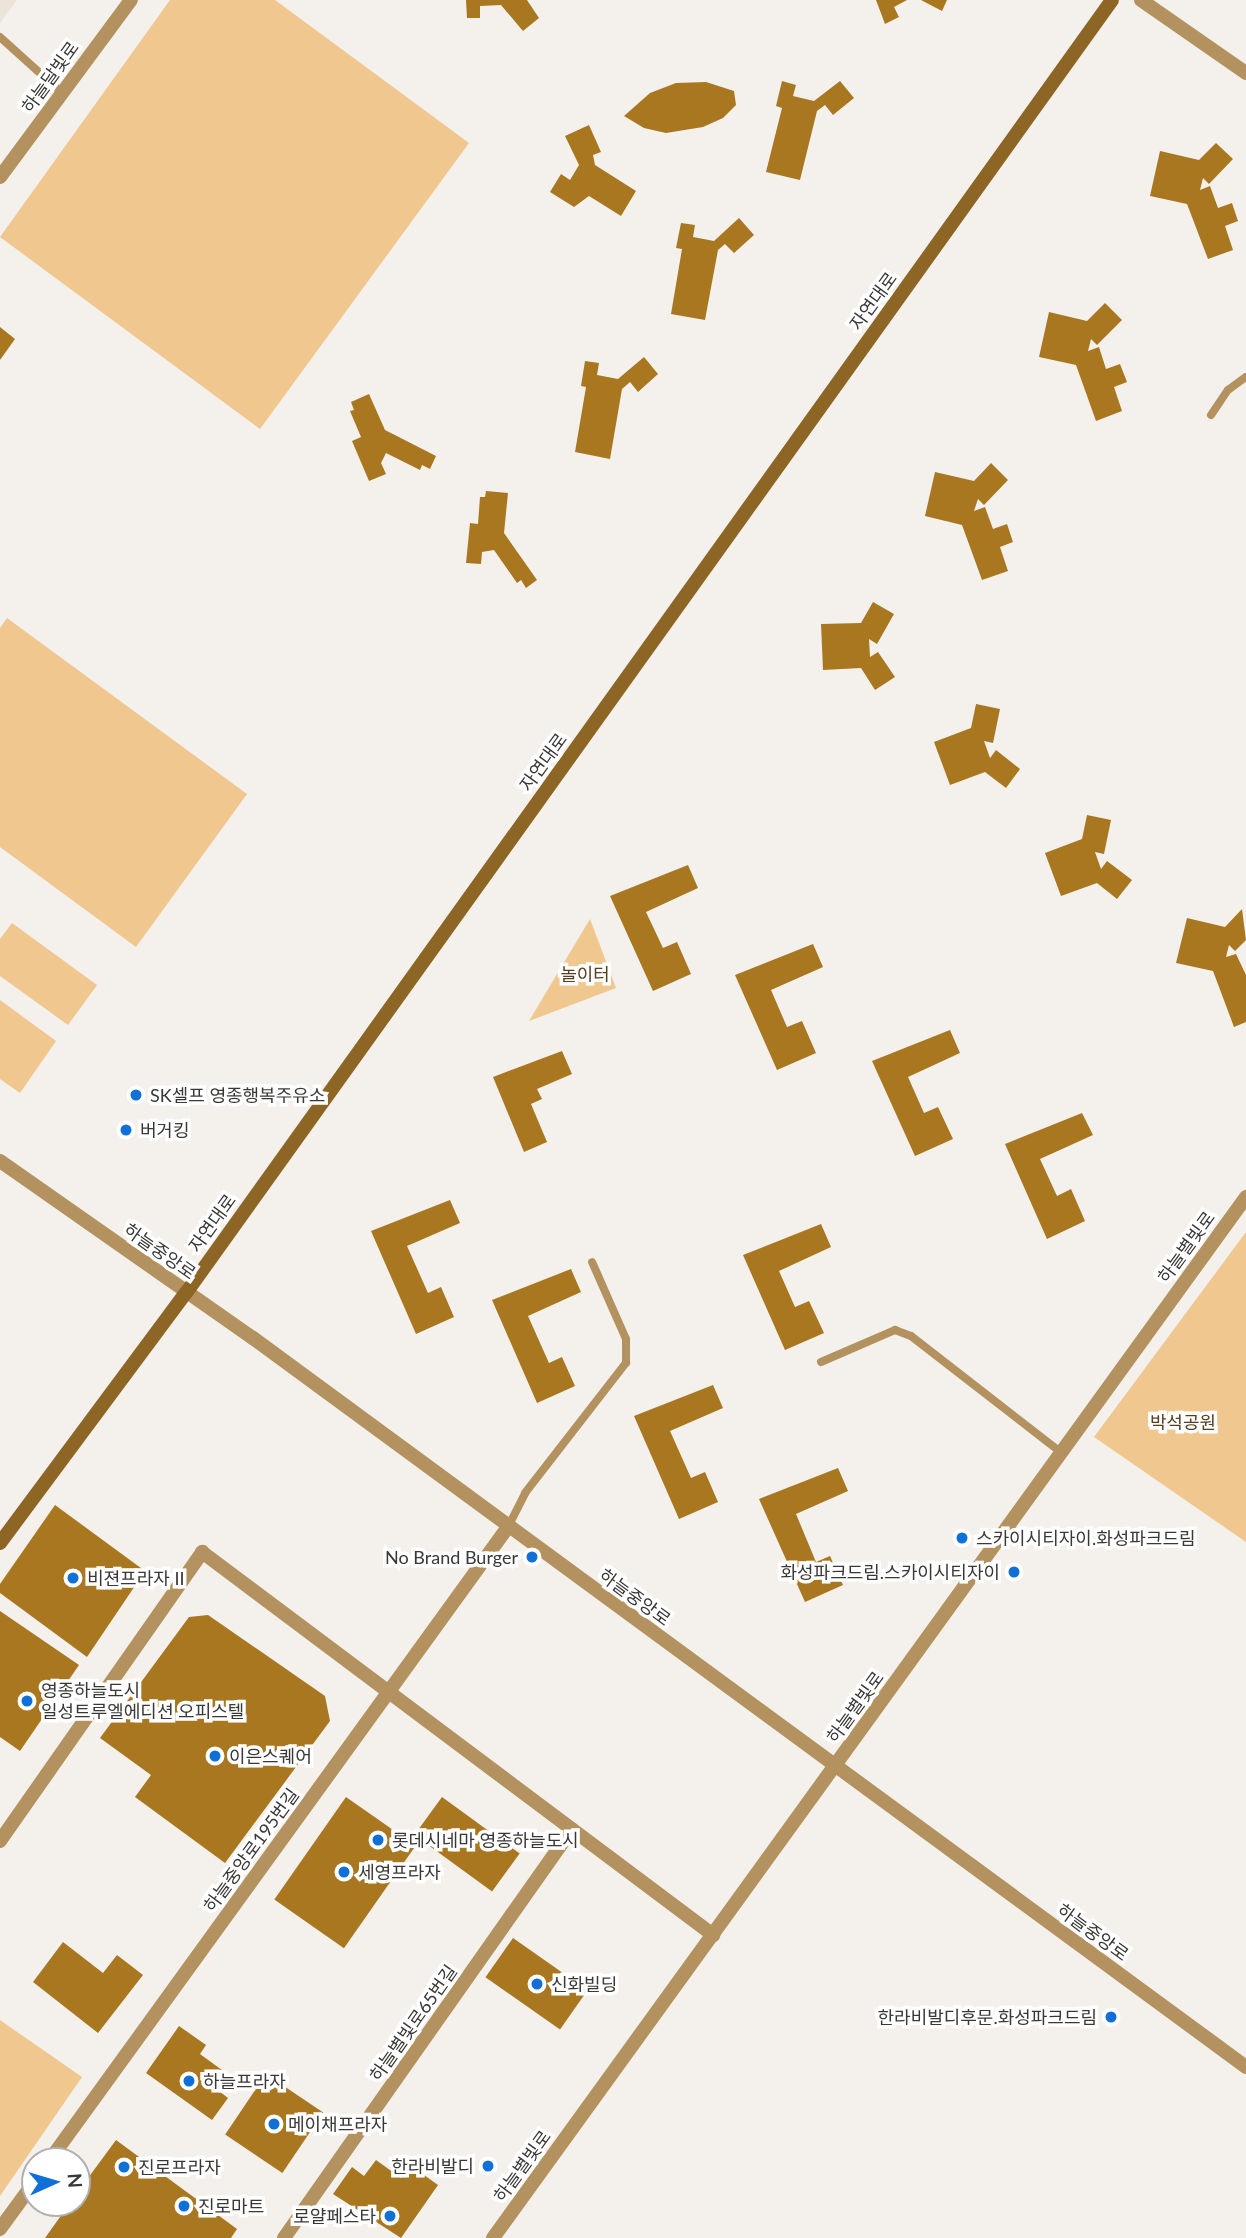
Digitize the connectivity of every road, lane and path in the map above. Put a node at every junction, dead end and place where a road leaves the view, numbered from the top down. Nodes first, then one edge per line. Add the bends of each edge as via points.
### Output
1 (131, 0) edge
2 (1112, 0) edge
3 (1141, 0) edge
4 (0, 37) edge
5 (1246, 73) edge
6 (62, 93) junction
7 (0, 177) edge
8 (1246, 377) edge
9 (1211, 415) dead end
10 (0, 1161) edge
11 (1246, 1197) edge
12 (592, 1262) dead end
13 (186, 1293) junction
14 (821, 1362) dead end
15 (1062, 1453) junction
16 (508, 1527) junction
17 (0, 1543) edge
18 (388, 1692) junction
19 (835, 1768) junction
20 (572, 1829) junction
21 (0, 1841) edge
22 (713, 1935) junction
23 (1246, 2067) edge
24 (59, 2147) edge
25 (21, 2200) edge
26 (0, 2229) edge
27 (284, 2238) edge
28 (493, 2238) edge

1 - 6 street, 하늘달빛로
2 - 13 main road, 자연대로
3 - 5 street
4 - 6 lane
6 - 7 street, 하늘달빛로
8 - 9 lane via 1228,390
10 - 13 street, 하늘중앙로
11 - 15 street, 하늘별빛로
12 - 16 lane via 626,1339 626,1363 525,1493
13 - 16 street, 하늘중앙로
13 - 17 main road, 자연대로
14 - 15 lane via 895,1330 911,1336
15 - 19 street, 하늘별빛로
16 - 18 street, 하늘중앙로195번길
16 - 19 street, 하늘중앙로
18 - 20 street
18 - 21 street via 202,1552
18 - 24 street, 하늘중앙로195번길
19 - 22 street, 하늘별빛로
19 - 23 street, 하늘중앙로
20 - 22 street
20 - 27 street, 하늘별빛로65번길
22 - 28 street, 하늘별빛로
25 - 26 street

